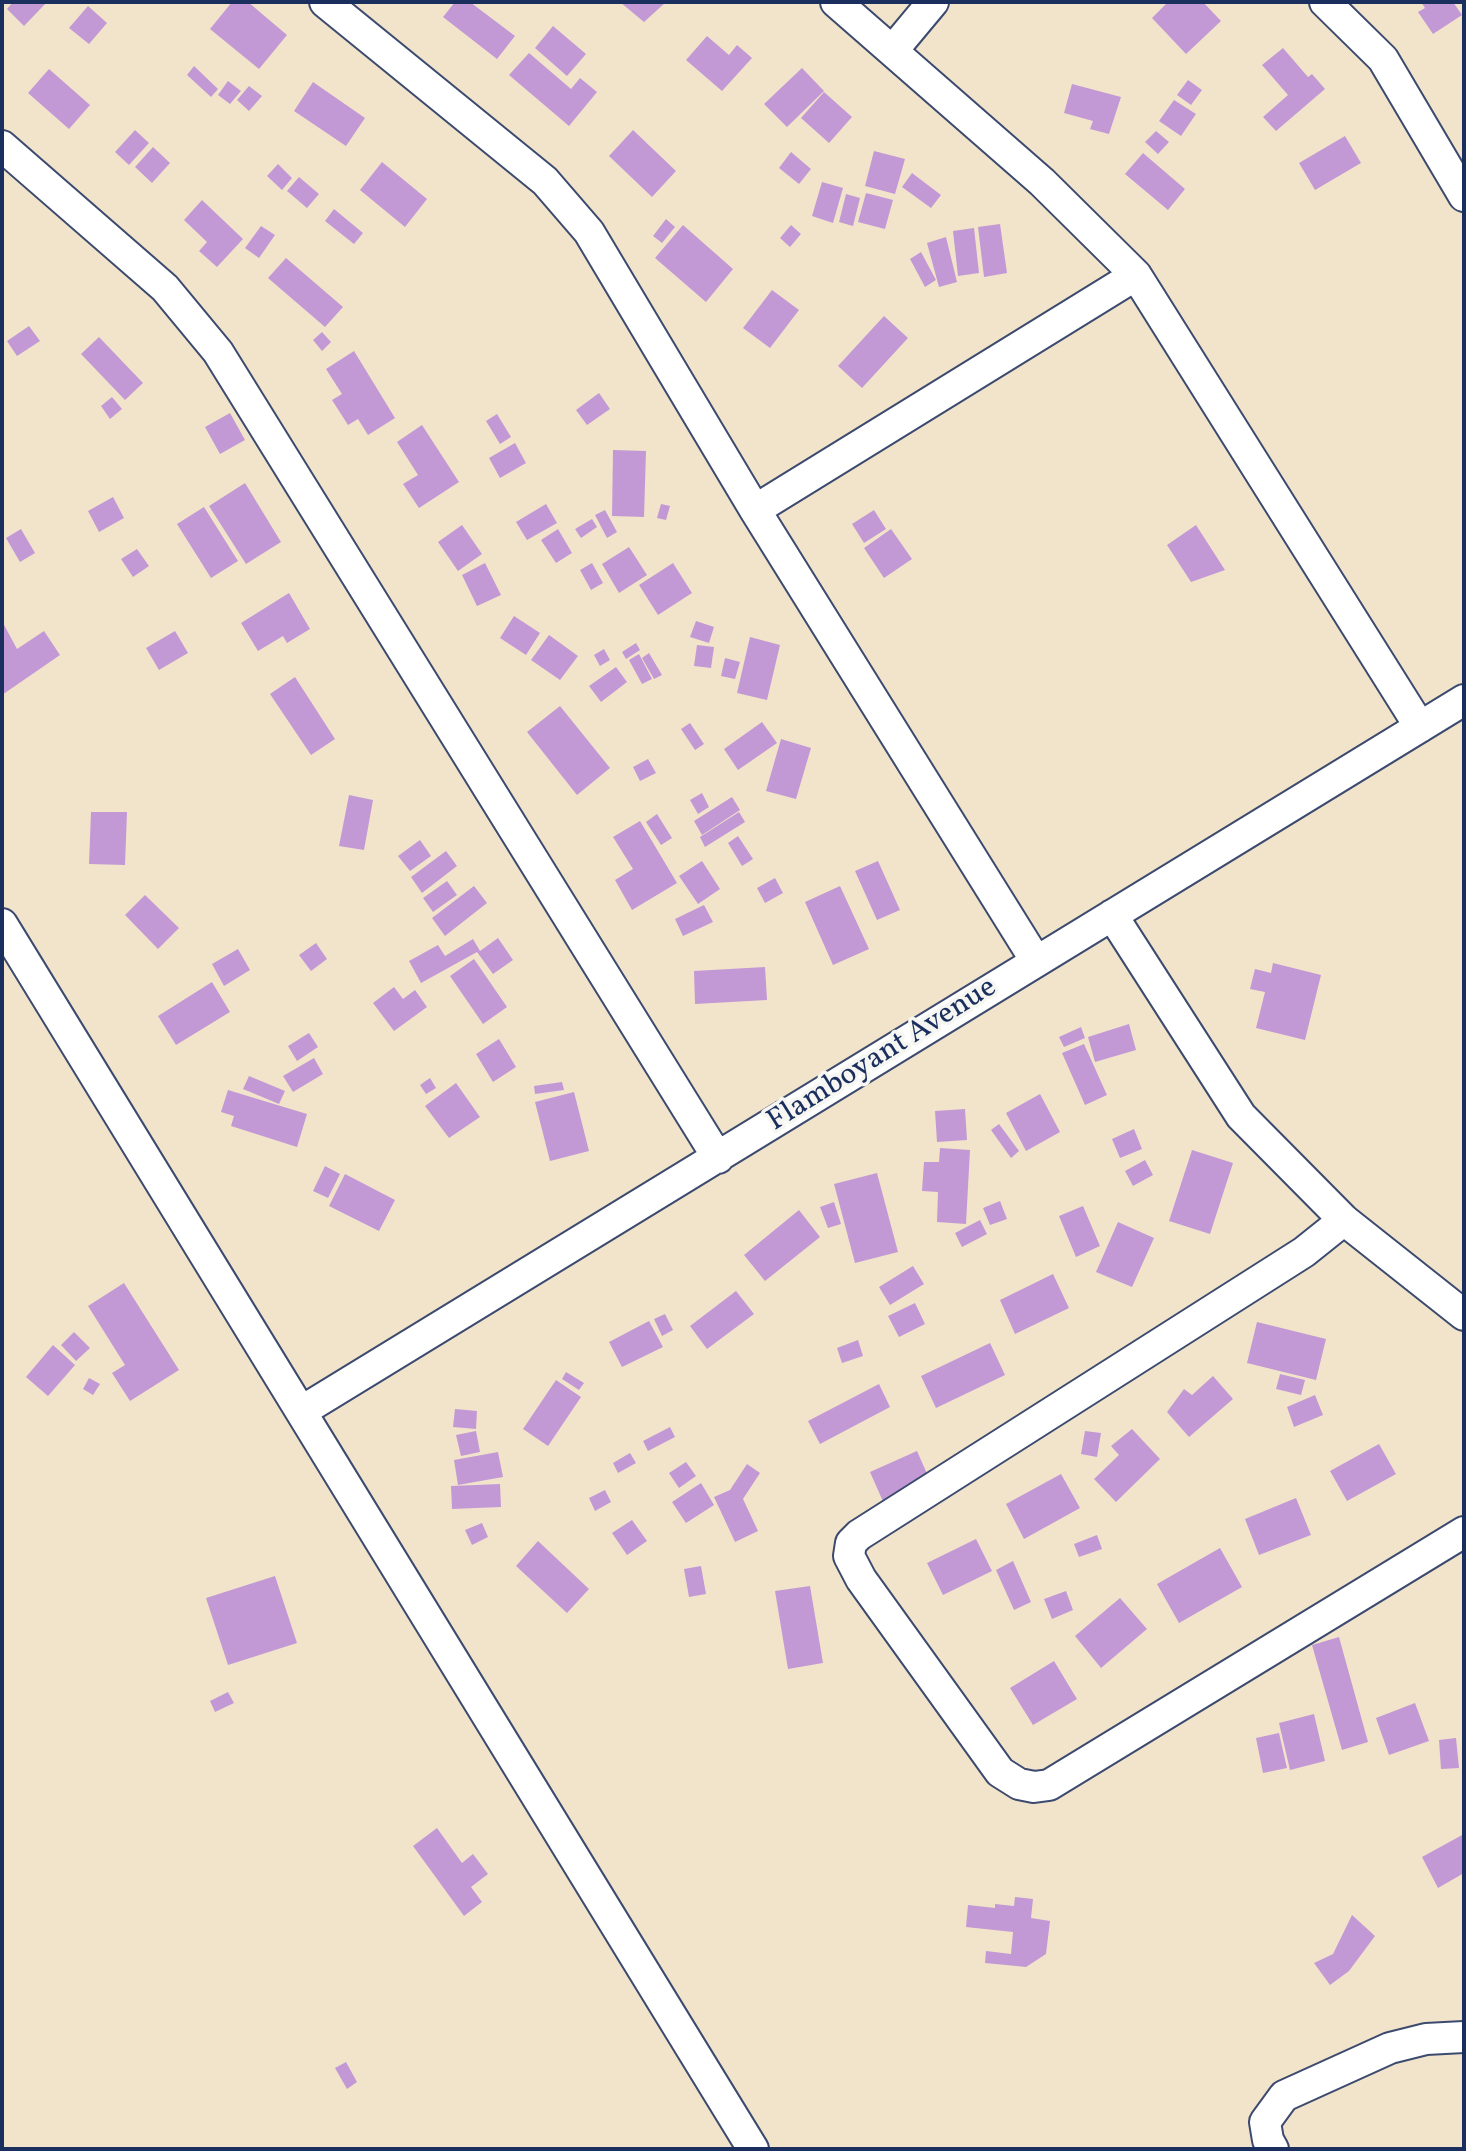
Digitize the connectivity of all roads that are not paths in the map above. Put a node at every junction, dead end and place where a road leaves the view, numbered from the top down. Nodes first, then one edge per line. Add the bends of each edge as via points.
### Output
1 (325, 2) edge
2 (836, 2) edge
3 (933, 2) edge
4 (1325, 2) edge
5 (893, 50) junction
6 (2, 146) edge
7 (1464, 196) edge
8 (1136, 275) junction
9 (755, 510) junction
10 (1464, 700) edge
11 (1420, 727) junction
12 (1112, 915) junction
13 (2, 924) edge
14 (1036, 961) junction
15 (718, 1158) junction
16 (1344, 1220) junction
17 (1464, 1315) edge
18 (302, 1411) junction
19 (1464, 1532) edge
20 (1464, 2037) edge
21 (753, 2149) edge
22 (1273, 2149) edge

1 - 9 street via 545,181 589,232
2 - 5 street
3 - 5 street
4 - 7 street via 1383,59
5 - 8 street via 1042,182
6 - 15 street via 165,288 218,352
8 - 9 street
8 - 11 street
9 - 14 street
10 - 11 street, Flamboyant Avenue
11 - 12 street, Flamboyant Avenue
12 - 14 street, Flamboyant Avenue
12 - 16 street via 1241,1116
13 - 18 street
14 - 15 street, Flamboyant Avenue
15 - 18 street, Flamboyant Avenue
16 - 17 street
16 - 19 street via 1304,1252 859,1535 849,1556 1000,1772 1034,1787 1049,1785
18 - 21 street
20 - 22 street via 1390,2048 1284,2096 1265,2122

